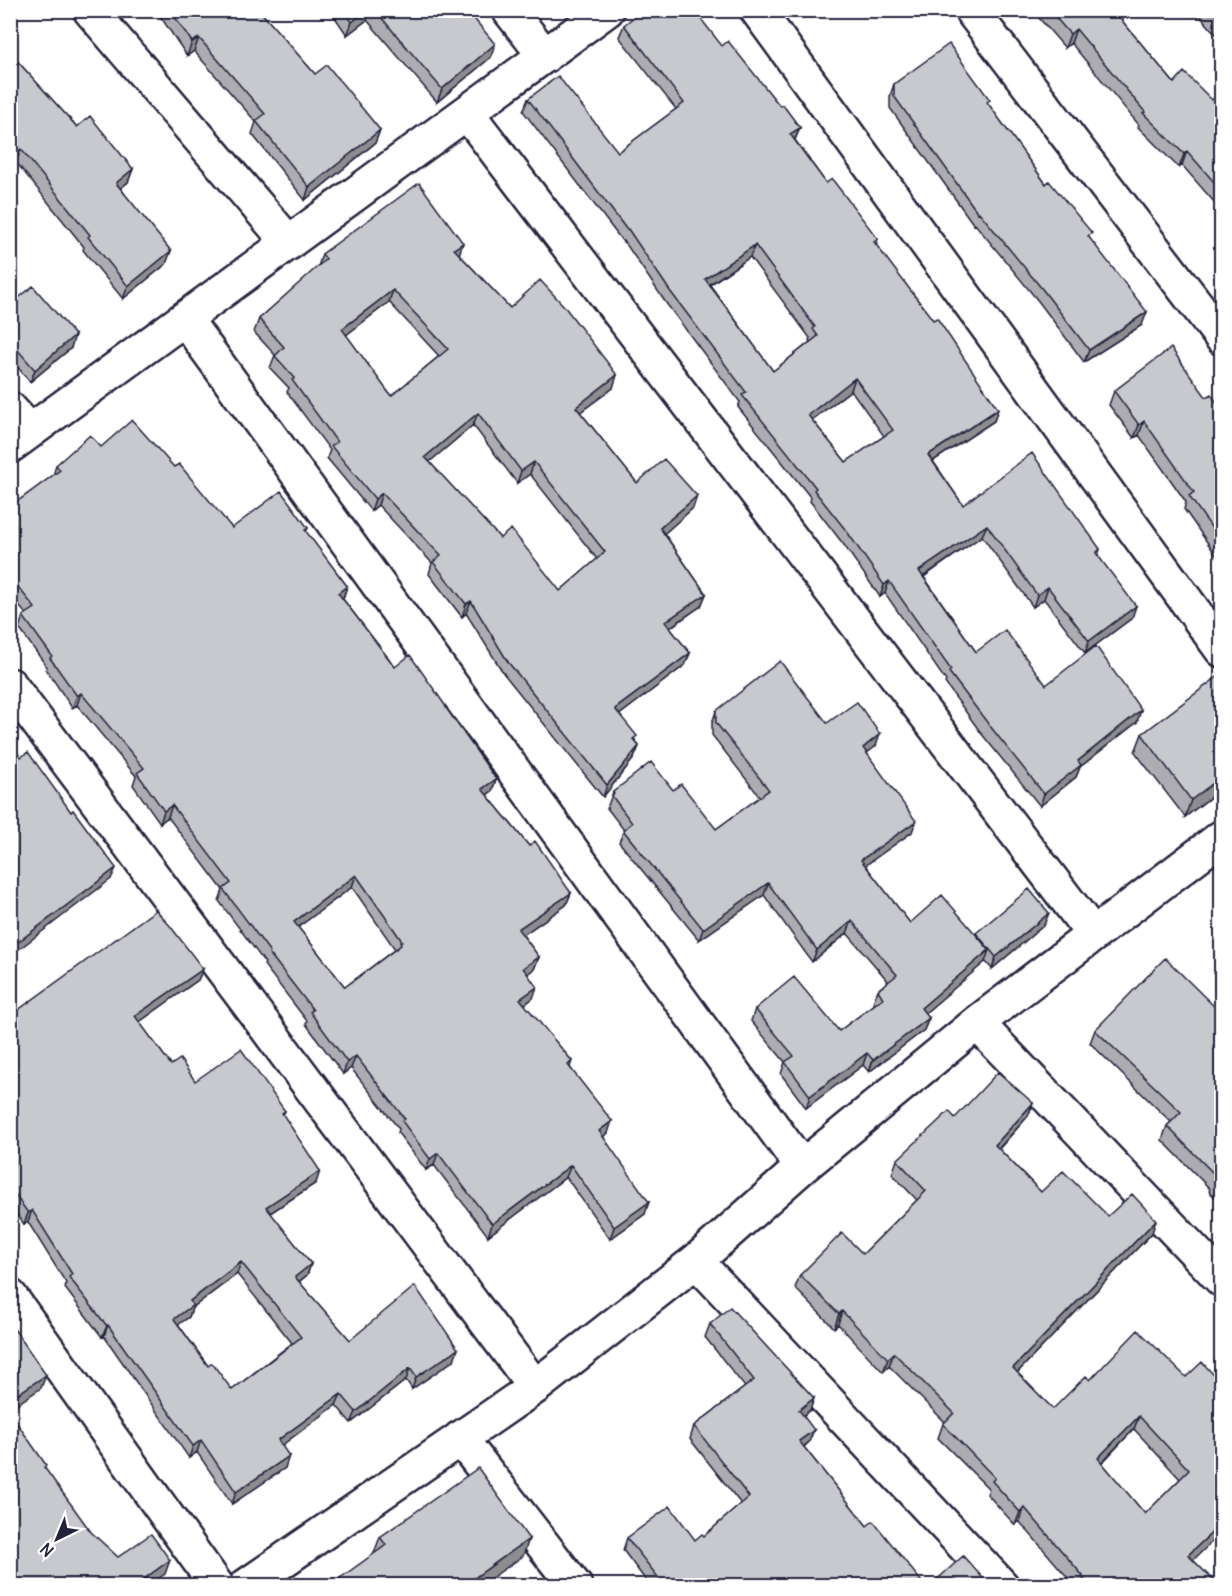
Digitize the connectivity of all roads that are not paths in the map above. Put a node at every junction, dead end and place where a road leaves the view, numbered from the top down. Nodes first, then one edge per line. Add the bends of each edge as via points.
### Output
1 (90, 10) edge
2 (509, 10) edge
3 (607, 10) edge
4 (758, 10) edge
5 (970, 10) edge
6 (545, 56) junction
7 (467, 112) junction
8 (289, 243) junction
9 (185, 319) junction
10 (1221, 338) edge
11 (17, 429) edge
12 (1221, 650) edge
13 (10, 685) edge
14 (1215, 853) edge
15 (1093, 934) junction
16 (977, 1023) junction
17 (802, 1167) junction
18 (696, 1261) junction
19 (1221, 1280) edge
20 (10, 1296) edge
21 (535, 1387) junction
22 (460, 1438) junction
23 (217, 1586) edge
24 (246, 1586) edge
25 (575, 1586) edge
26 (1002, 1586) edge

1 - 8 street
2 - 6 street
3 - 6 street
4 - 12 street
5 - 10 street
6 - 7 street
7 - 8 street
7 - 15 street
8 - 9 street
9 - 11 street
9 - 17 street
13 - 21 street
14 - 15 street
15 - 16 street
16 - 17 street
16 - 19 street
17 - 18 street
18 - 21 street
18 - 26 street
20 - 23 street
21 - 22 street
22 - 24 street
22 - 25 street

